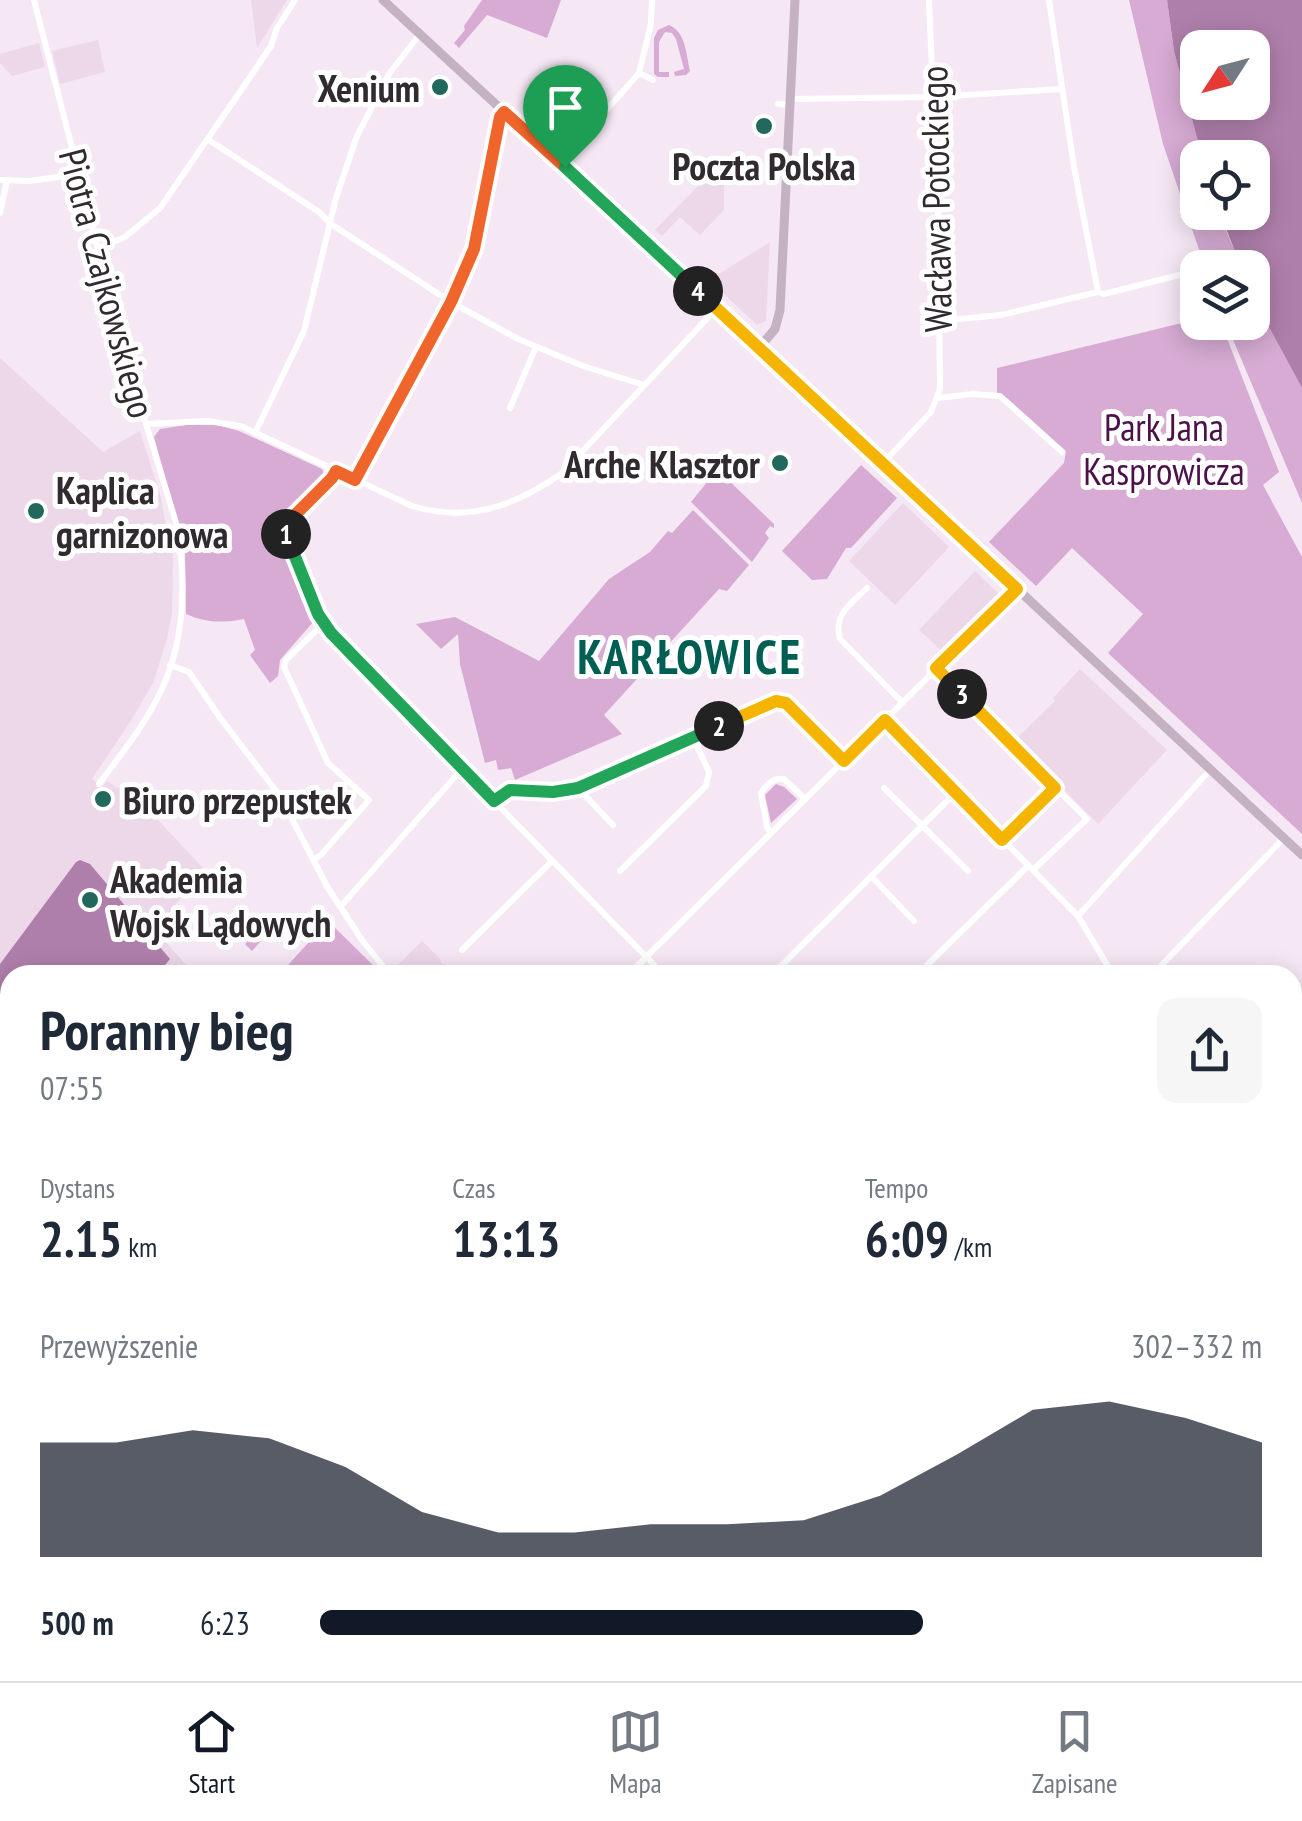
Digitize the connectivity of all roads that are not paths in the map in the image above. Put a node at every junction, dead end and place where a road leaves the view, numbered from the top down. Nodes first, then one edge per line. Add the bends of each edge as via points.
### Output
1 (34, 0) edge
2 (295, 0) edge
3 (383, 0) edge
4 (652, 0) edge
5 (795, 0) edge
6 (929, 0) edge
7 (1049, 0) edge
8 (420, 34) junction
9 (638, 73) junction
10 (653, 80) dead end
11 (1062, 89) junction
12 (934, 98) junction
13 (791, 102) junction
14 (778, 104) dead end
15 (504, 112) junction
16 (209, 140) junction
17 (552, 155) junction
18 (78, 174) junction
19 (4, 180) edge
20 (0, 213) edge
21 (330, 224) junction
22 (97, 249) junction
23 (1180, 275) edge
24 (1098, 292) junction
25 (451, 302) junction
26 (717, 308) junction
27 (938, 321) junction
28 (536, 347) junction
29 (759, 348) junction
30 (644, 384) junction
31 (938, 398) junction
32 (510, 408) dead end
33 (146, 424) junction
34 (255, 433) junction
35 (1062, 452) dead end
36 (883, 463) junction
37 (336, 471) junction
38 (355, 480) junction
39 (868, 588) dead end
40 (1017, 589) junction
41 (324, 623) junction
42 (170, 665) junction
43 (936, 668) junction
44 (902, 702) junction
45 (885, 720) junction
46 (693, 737) junction
47 (844, 761) junction
48 (462, 769) junction
49 (1210, 770) junction
50 (99, 784) dead end
51 (578, 788) junction
52 (884, 788) dead end
53 (1055, 788) junction
54 (956, 792) junction
55 (806, 799) junction
56 (494, 801) junction
57 (613, 825) dead end
58 (922, 826) junction
59 (771, 833) junction
60 (1284, 838) junction
61 (1002, 840) junction
62 (1302, 855) edge
63 (312, 860) junction
64 (552, 861) junction
65 (1030, 868) junction
66 (968, 871) dead end
67 (620, 872) dead end
68 (871, 876) junction
69 (340, 906) junction
70 (1078, 916) junction
71 (914, 920) dead end
72 (462, 950) dead end
73 (646, 956) junction
74 (382, 965) edge
75 (637, 965) edge
76 (655, 965) edge
77 (782, 965) edge
78 (928, 965) edge
79 (1107, 965) edge
80 (1162, 965) edge

1 - 18 street, Piotra Czajkowskiego
2 - 16 street
3 - 8 street
4 - 9 street
5 - 13 street
6 - 12 street, Wacława Potockiego
7 - 11 street
8 - 15 street
8 - 21 street via 364,121
9 - 10 street
9 - 17 street via 602,115
11 - 12 street
11 - 24 street
12 - 13 street
12 - 27 street, Wacława Potockiego
13 - 14 street
13 - 29 street via 780,310
15 - 17 street
15 - 25 street via 474,249
16 - 21 street
16 - 22 street via 160,208 125,237
17 - 26 street
18 - 19 street
18 - 22 street, Piotra Czajkowskiego
19 - 20 street
21 - 25 street
21 - 34 street via 304,331
22 - 33 street, Piotra Czajkowskiego
23 - 24 street
24 - 27 street via 1001,315
25 - 28 street
25 - 38 street
26 - 29 street
26 - 30 street
27 - 31 street, Wacława Potockiego
28 - 30 street
28 - 32 street
29 - 36 street
30 - 38 street via 562,474 515,502 434,512
31 - 35 street via 1000,396
31 - 36 street
33 - 34 street via 207,420
33 - 42 street, Piotra Czajkowskiego via 182,555 180,626
34 - 37 street
36 - 40 street
37 - 38 street
37 - 41 street via 285,527
39 - 44 street via 840,615 838,634
40 - 43 street
40 - 49 street
41 - 48 street
41 - 63 street via 284,667 328,764 369,800
42 - 50 street, Piotra Czajkowskiego via 148,715
42 - 63 street via 188,672 264,773
43 - 44 street
43 - 53 street
44 - 45 street
45 - 47 street
45 - 54 street
46 - 47 street via 776,701 786,703
46 - 51 street
46 - 67 street via 709,772 706,786
47 - 55 street
48 - 56 street
48 - 69 street
49 - 60 street
49 - 70 street
51 - 56 street via 510,790
51 - 57 street
52 - 58 street
53 - 61 street
53 - 65 street via 1086,819
54 - 58 street
54 - 61 street
55 - 59 street
55 - 59 street via 784,779 764,787
56 - 64 street
58 - 66 street
58 - 68 street
59 - 73 street
60 - 62 street
60 - 80 street
61 - 65 street
63 - 69 street
64 - 72 street
64 - 73 street
65 - 70 street
65 - 78 street
68 - 71 street
68 - 77 street
69 - 74 street
70 - 79 street
73 - 75 street
73 - 76 street

